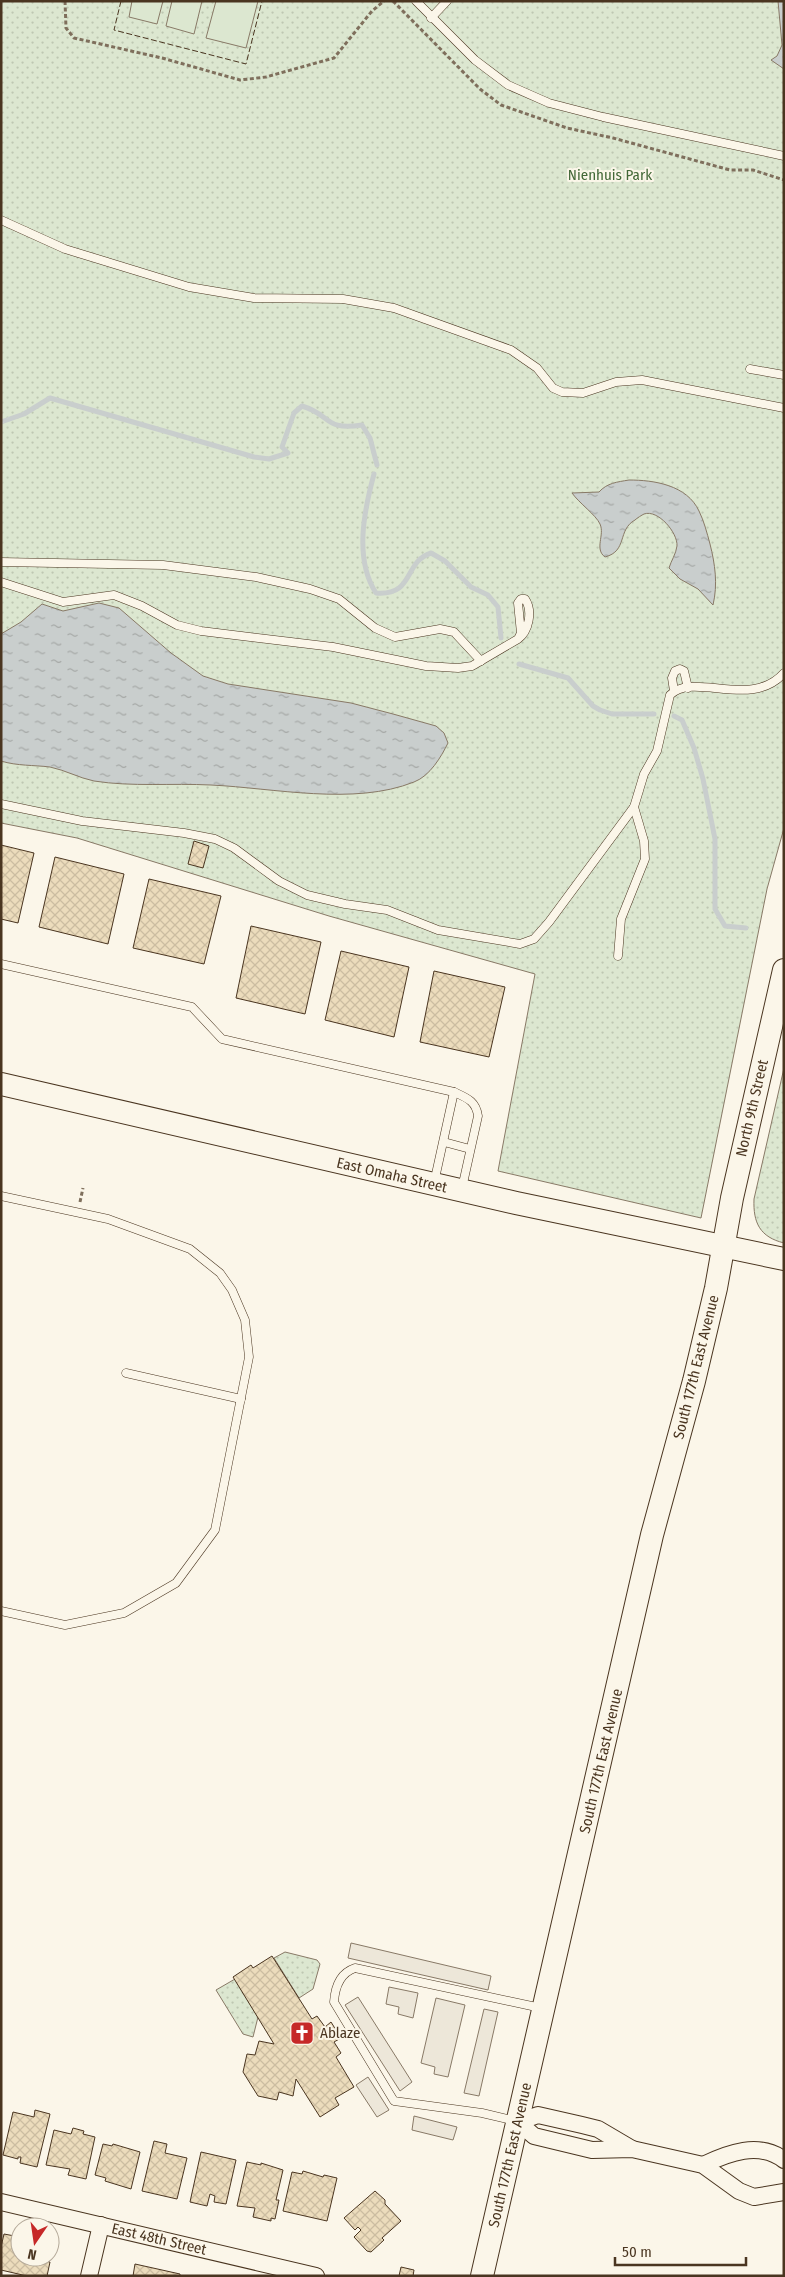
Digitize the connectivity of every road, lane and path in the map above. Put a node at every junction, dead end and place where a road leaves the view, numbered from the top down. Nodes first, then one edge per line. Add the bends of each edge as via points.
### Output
1 (65, 1) edge
2 (383, 1) edge
3 (416, 1) edge
4 (447, 1) edge
5 (431, 18) junction
6 (784, 156) edge
7 (1, 220) edge
8 (750, 370) dead end
9 (784, 375) edge
10 (784, 408) edge
11 (1, 562) edge
12 (1, 582) edge
13 (518, 639) dead end
14 (481, 660) junction
15 (784, 672) edge
16 (688, 688) junction
17 (674, 691) junction
18 (1, 804) edge
19 (634, 806) junction
20 (618, 956) dead end
21 (1, 964) edge
22 (784, 970) edge
23 (1, 1084) edge
24 (454, 1092) junction
25 (444, 1142) junction
26 (470, 1149) junction
27 (434, 1185) junction
28 (461, 1191) junction
29 (1, 1196) edge
30 (724, 1247) junction
31 (784, 1259) edge
32 (126, 1372) dead end
33 (241, 1399) junction
34 (1, 1611) edge
35 (543, 2009) junction
36 (518, 2122) junction
37 (582, 2125) junction
38 (576, 2146) junction
39 (632, 2149) junction
40 (784, 2160) edge
41 (703, 2165) junction
42 (784, 2192) edge
43 (1, 2202) edge
44 (101, 2225) junction
45 (89, 2276) edge
46 (316, 2276) edge
47 (482, 2276) edge

1 - 2 path via 66,28 74,38 240,80 266,77 334,58
3 - 5 lane
4 - 5 lane
5 - 6 lane via 475,60 508,85 549,102 603,117
7 - 10 lane via 49,243 189,287 246,297 343,299 394,308 511,350 537,368 553,388 562,392 584,393 616,382 642,380
8 - 9 lane
11 - 14 lane via 155,564 256,577 340,599 376,628 395,637 440,629 454,632
12 - 14 lane via 62,602 114,595 177,625 201,632 333,647 426,666 458,668 472,666
13 - 14 lane
15 - 16 lane via 753,689
16 - 17 lane
16 - 17 lane via 684,671 680,669 672,678
17 - 19 lane via 670,695 657,751 644,774
18 - 19 lane via 82,820 215,839 234,848 279,881 307,895 387,910 438,930 520,944 534,938 549,922
19 - 20 lane via 644,841 645,858 622,920
21 - 24 lane via 192,1007 222,1039
22 - 30 street, North 9th Street via 732,1198
23 - 27 street, East Omaha Street
24 - 25 lane
24 - 26 lane via 470,1099 477,1109
25 - 26 lane
25 - 27 lane
26 - 28 lane
27 - 28 street, East Omaha Street
28 - 30 street, East Omaha Street
29 - 33 lane via 116,1222 180,1244 206,1260 232,1290 245,1320 249,1357
30 - 31 street, East Omaha Street
30 - 35 street, South 177th East Avenue via 694,1381 652,1535
32 - 33 lane
33 - 34 lane via 215,1530 176,1583 124,1613 65,1625
35 - 36 street, South 177th East Avenue
35 - 36 lane via 355,1968 344,1973 336,1987 334,2002 394,2101 482,2113
36 - 37 street via 538,2115
36 - 38 street via 534,2136
36 - 47 street, South 177th East Avenue
37 - 38 street
37 - 39 street via 598,2129
38 - 39 street via 592,2150
39 - 41 street
40 - 41 street via 762,2150 748,2150 727,2154
41 - 42 street via 739,2191 754,2197
43 - 44 street, East 48th Street
44 - 45 street
44 - 46 street, East 48th Street

